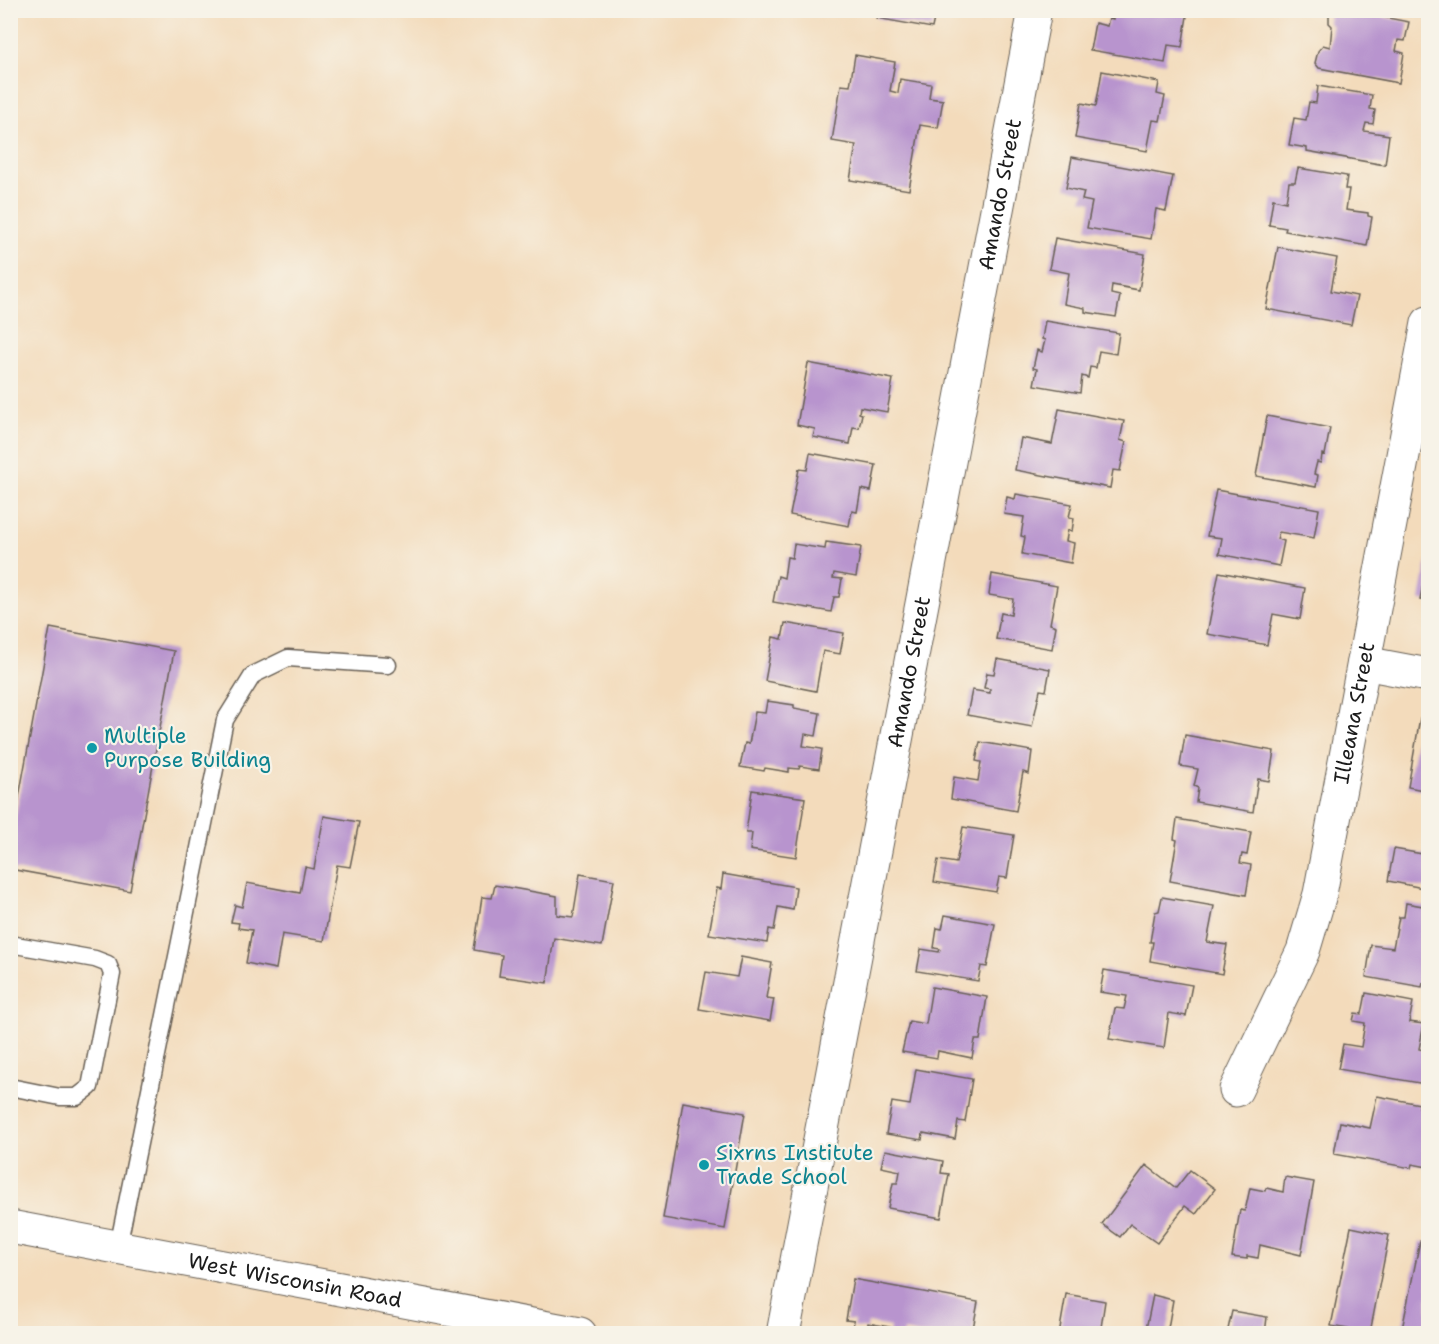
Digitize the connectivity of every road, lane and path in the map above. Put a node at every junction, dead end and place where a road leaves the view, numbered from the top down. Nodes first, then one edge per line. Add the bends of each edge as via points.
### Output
1 (1035, 10) edge
2 (1428, 323) edge
3 (1364, 663) junction
4 (388, 665) dead end
5 (1428, 675) edge
6 (10, 944) edge
7 (10, 1087) edge
8 (1236, 1090) dead end
9 (10, 1227) edge
10 (118, 1247) junction
11 (580, 1334) edge
12 (783, 1334) edge

1 - 12 street, Amando Street
2 - 3 street, Illeana Street
3 - 5 street
3 - 8 street, Illeana Street via 1320,894 1303,951
4 - 10 lane via 288,658 253,675 225,720
6 - 7 lane via 95,959 108,964 112,974 90,1087 77,1097 60,1097
9 - 10 street, West Wisconsin Road
10 - 11 street, West Wisconsin Road

